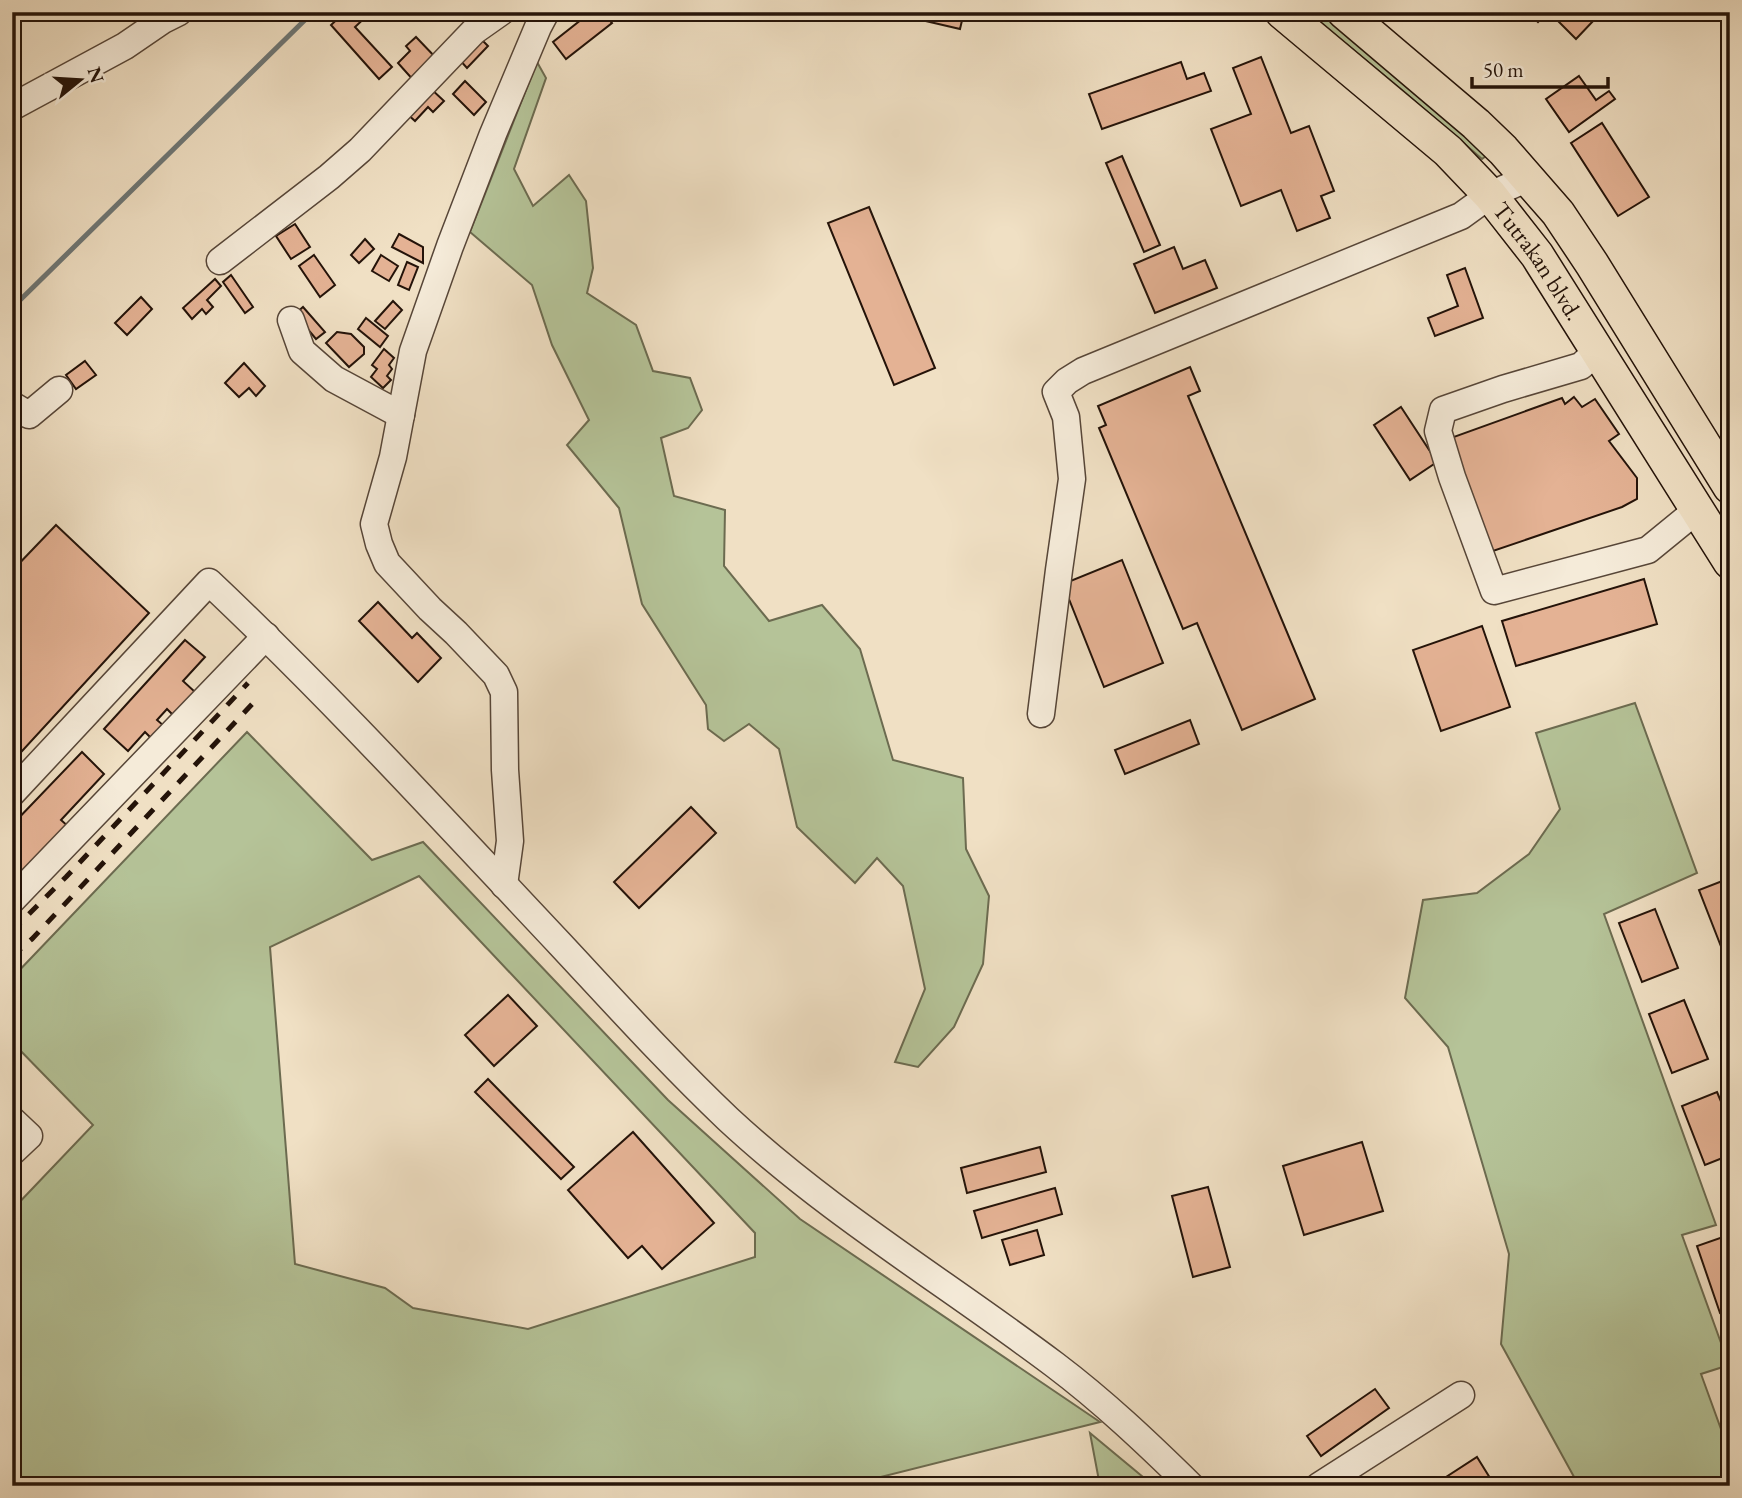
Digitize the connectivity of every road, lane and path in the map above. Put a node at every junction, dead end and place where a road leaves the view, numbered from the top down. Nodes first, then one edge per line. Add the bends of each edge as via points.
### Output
1 (179, 12) edge
2 (501, 12) edge
3 (546, 12) edge
4 (1282, 12) edge
5 (1344, 12) edge
6 (12, 107) edge
7 (1528, 178) junction
8 (1490, 195) junction
9 (220, 261) dead end
10 (291, 320) dead end
11 (1598, 351) junction
12 (59, 390) dead end
13 (12, 405) edge
14 (401, 415) junction
15 (1730, 487) edge
16 (1697, 510) junction
17 (1730, 562) edge
18 (265, 636) junction
19 (1041, 714) dead end
20 (12, 793) edge
21 (505, 885) junction
22 (12, 900) edge
23 (12, 1120) edge
24 (12, 1152) edge
25 (1461, 1395) dead end
26 (1191, 1486) edge
27 (1319, 1486) edge

1 - 6 street
2 - 9 street via 474,31 329,177
3 - 14 street via 450,246 413,351
4 - 8 main road, Tutrakan blvd. via 1447,151
5 - 7 main road, Tutrakan blvd. via 1476,124
7 - 8 street
7 - 15 main road, Tutrakan blvd. via 1592,264
8 - 11 main road, Tutrakan blvd. via 1537,255
8 - 19 street via 1461,216 1083,371 1056,392 1066,417 1072,479
10 - 14 street via 302,351 334,379
11 - 16 main road, Tutrakan blvd.
11 - 16 street via 1581,366 1443,410 1438,431 1493,591 1648,550
12 - 13 street via 29,415
14 - 21 street via 374,524 387,563 496,675 503,692 510,841
16 - 17 main road, Tutrakan blvd.
18 - 20 street via 209,582
18 - 21 street
18 - 22 street
21 - 26 street via 729,1120 813,1191 1056,1366 1129,1426
23 - 24 street via 29,1136
25 - 27 street

